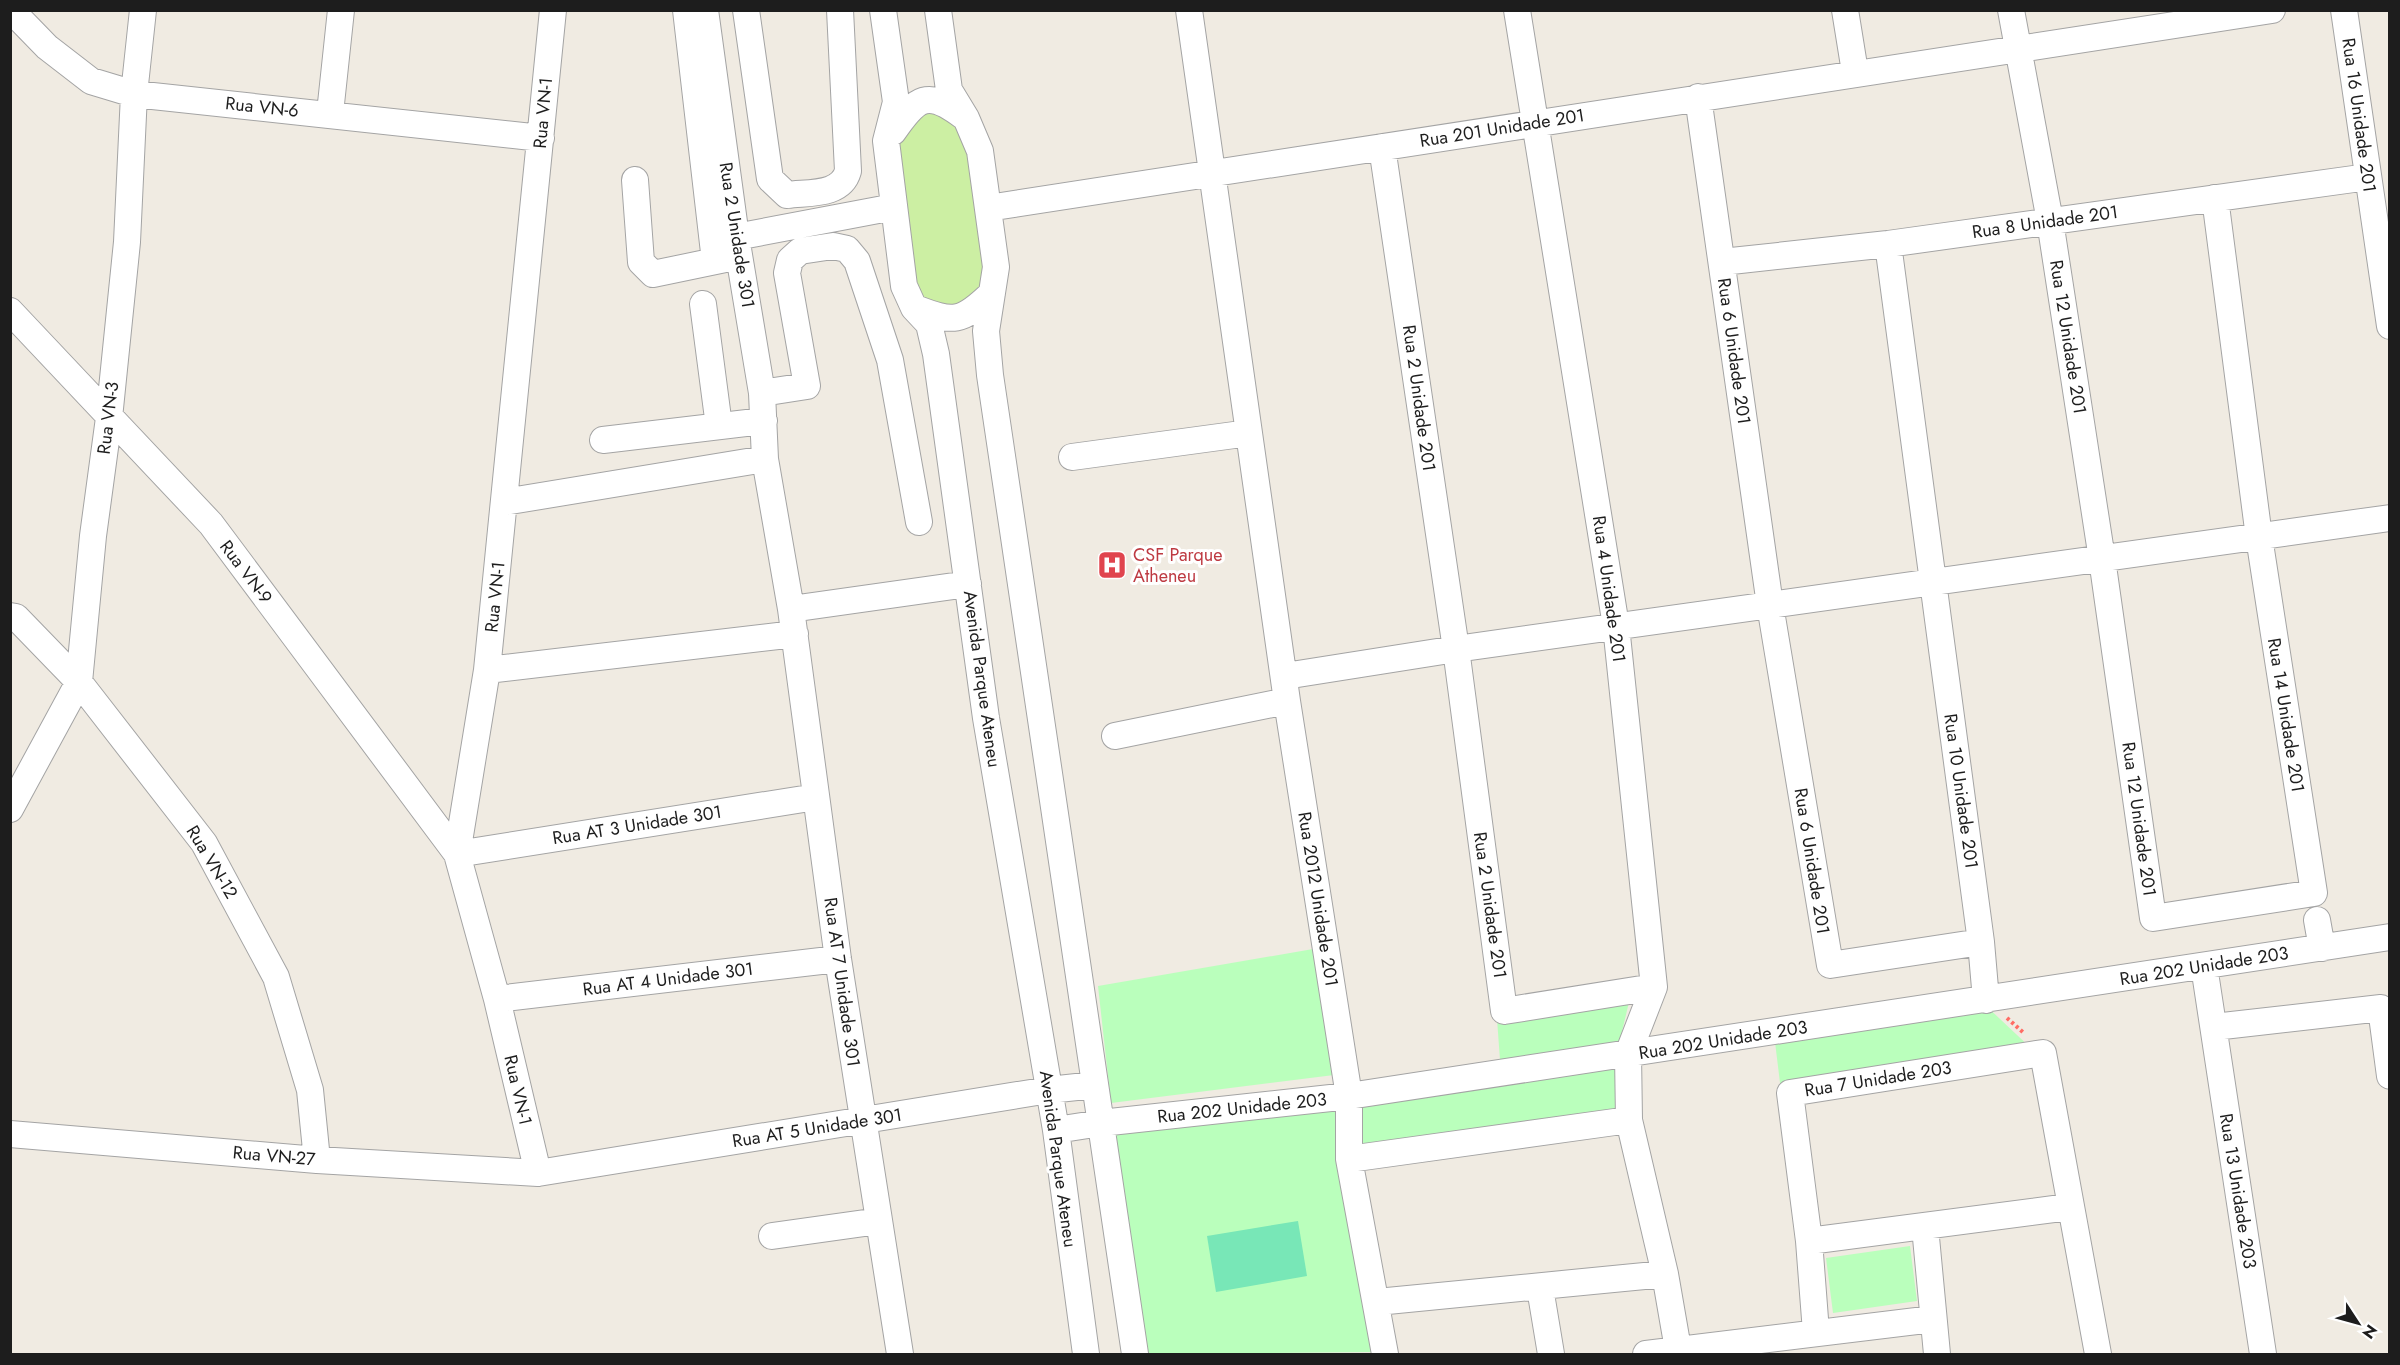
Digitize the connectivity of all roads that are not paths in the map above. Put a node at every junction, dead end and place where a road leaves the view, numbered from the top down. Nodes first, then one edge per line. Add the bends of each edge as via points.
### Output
1 (11, 10) edge
2 (143, 10) edge
3 (341, 10) edge
4 (553, 10) edge
5 (686, 10) edge
6 (705, 10) edge
7 (746, 10) edge
8 (840, 10) edge
9 (883, 10) edge
10 (938, 10) edge
11 (1189, 10) edge
12 (1517, 10) edge
13 (1845, 10) edge
14 (2011, 10) edge
15 (2272, 10) edge
16 (2344, 10) edge
17 (2178, 17) edge
18 (2016, 51) junction
19 (1855, 72) junction
20 (134, 94) junction
21 (1698, 97) junction
22 (330, 113) junction
23 (966, 118) junction
24 (1534, 123) junction
25 (541, 138) junction
26 (886, 141) junction
27 (1382, 147) junction
28 (1211, 174) junction
29 (2368, 177) junction
30 (635, 180) dead end
31 (2215, 198) junction
32 (894, 207) junction
33 (988, 208) junction
34 (2050, 221) junction
35 (2383, 238) edge
36 (1888, 244) junction
37 (730, 251) junction
38 (1722, 262) junction
39 (992, 293) junction
40 (703, 304) dead end
41 (914, 308) junction
42 (10, 311) edge
43 (2390, 326) edge
44 (762, 393) junction
45 (109, 418) junction
46 (764, 421) junction
47 (720, 426) junction
48 (1249, 433) junction
49 (603, 440) dead end
50 (1072, 457) dead end
51 (765, 459) junction
52 (504, 502) junction
53 (2390, 518) edge
54 (919, 522) dead end
55 (2259, 537) junction
56 (2102, 559) junction
57 (1934, 582) junction
58 (968, 584) junction
59 (1770, 605) junction
60 (791, 609) junction
61 (12, 615) edge
62 (1616, 626) junction
63 (795, 634) junction
64 (1456, 648) junction
65 (488, 670) junction
66 (79, 682) junction
67 (1286, 688) junction
68 (1115, 736) dead end
69 (816, 797) junction
70 (10, 809) edge
71 (457, 854) junction
72 (2314, 893) joint
73 (2317, 920) dead end
74 (2390, 938) edge
75 (1981, 942) junction
76 (2322, 948) junction
77 (838, 959) junction
78 (2205, 966) junction
79 (1654, 987) junction
80 (497, 999) junction
81 (1986, 1000) junction
82 (2214, 1027) junction
83 (1628, 1054) junction
84 (2390, 1076) edge
85 (1095, 1085) junction
86 (1049, 1090) junction
87 (1349, 1096) junction
88 (1629, 1120) junction
89 (863, 1121) junction
90 (1101, 1123) junction
91 (1056, 1130) junction
92 (10, 1134) edge
93 (1349, 1159) junction
94 (317, 1160) junction
95 (538, 1173) junction
96 (2069, 1207) junction
97 (879, 1221) junction
98 (1925, 1227) junction
99 (772, 1236) dead end
100 (1809, 1241) junction
101 (1665, 1274) junction
102 (1540, 1288) junction
103 (1377, 1302) junction
104 (1933, 1319) junction
105 (1816, 1332) junction
106 (1678, 1349) junction
107 (900, 1354) edge
108 (1086, 1354) edge
109 (1136, 1354) edge
110 (1385, 1354) edge
111 (1551, 1354) edge
112 (1646, 1354) edge
113 (1937, 1354) edge
114 (2098, 1354) edge
115 (2263, 1354) edge

1 - 20 street, Rua VN-6 via 46,46 91,81
2 - 20 street, Rua VN-3
3 - 22 street
4 - 25 street, Rua VN-1
5 - 37 street
6 - 37 street, Rua 2 Unidade 301
7 - 8 street via 770,179 787,195 836,189 845,181 848,171
9 - 26 street, Avenida Parque Ateneu via 896,102
10 - 23 street via 949,90
11 - 28 street, Rua 2012 Unidade 201
12 - 24 street, Rua 4 Unidade 201
13 - 19 street
14 - 18 street
15 - 17 street, Rua 201 Unidade 201
16 - 29 street, Rua 16 Unidade 201
17 - 18 street, Rua 201 Unidade 201
18 - 19 street, Rua 201 Unidade 201
18 - 34 street
19 - 21 street, Rua 201 Unidade 201
20 - 22 street, Rua VN-6
20 - 45 street, Rua VN-3 via 127,242
21 - 24 street, Rua 201 Unidade 201
21 - 38 street, Rua 6 Unidade 201
22 - 25 street, Rua VN-6
23 - 26 street via 945,102 928,99 910,107
23 - 33 street via 980,151
24 - 27 street, Rua 201 Unidade 201
24 - 62 street, Rua 4 Unidade 201
25 - 52 street, Rua VN-1
26 - 32 street, Avenida Parque Ateneu
27 - 28 street, Rua 201 Unidade 201
27 - 64 street, Rua 2 Unidade 201
28 - 33 street, Rua 201 Unidade 201
28 - 48 street, Rua 2012 Unidade 201
29 - 31 street, Rua 8 Unidade 201
29 - 35 street, Rua 16 Unidade 201
30 - 37 street via 641,262 646,269 653,273
31 - 34 street, Rua 8 Unidade 201
31 - 55 street, Rua 14 Unidade 201
32 - 37 street
32 - 41 street, Avenida Parque Ateneu via 904,286
33 - 39 street via 996,267
34 - 36 street, Rua 8 Unidade 201
34 - 56 street, Rua 12 Unidade 201
35 - 43 street, Rua 16 Unidade 201
36 - 38 street, Rua 8 Unidade 201
36 - 57 street, Rua 10 Unidade 201
37 - 44 street, Rua 2 Unidade 301
38 - 59 street, Rua 6 Unidade 201
39 - 41 street via 970,315 942,318
39 - 85 street via 986,330 990,375
40 - 47 street
41 - 58 street, Avenida Parque Ateneu via 928,324 936,354
42 - 45 street, Rua VN-9
44 - 46 street, Rua 2 Unidade 301
44 - 54 street via 807,386 787,273 790,260 800,251 833,246 847,249 857,261 890,360
45 - 66 street, Rua VN-3
45 - 71 street, Rua VN-9 via 211,524
46 - 47 street
46 - 51 street, Rua 2 Unidade 301
47 - 49 street
48 - 50 street
48 - 67 street, Rua 2012 Unidade 201
51 - 52 street
51 - 60 street, Rua AT 7 Unidade 301
52 - 65 street, Rua VN-1
53 - 55 street
55 - 56 street
55 - 72 street, Rua 14 Unidade 201
56 - 57 street
56 - 72 street, Rua 12 Unidade 201 via 2154,918
57 - 59 street
57 - 75 street, Rua 10 Unidade 201
58 - 60 street
58 - 86 street, Avenida Parque Ateneu
59 - 62 street
59 - 75 street, Rua 6 Unidade 201 via 1830,965
60 - 63 street, Rua AT 7 Unidade 301
61 - 66 street, Rua VN-12
62 - 64 street
62 - 79 street, Rua 4 Unidade 201
63 - 65 street
63 - 69 street, Rua AT 7 Unidade 301
64 - 67 street
64 - 79 street, Rua 2 Unidade 201 via 1504,1011
65 - 71 street, Rua VN-1
66 - 70 street, Rua VN-3
66 - 94 street, Rua VN-12 via 204,843 276,977 310,1090
67 - 68 street
67 - 87 street, Rua 2012 Unidade 201
69 - 71 street, Rua AT 3 Unidade 301
69 - 77 street, Rua AT 7 Unidade 301
71 - 80 street, Rua VN-1
73 - 76 street
74 - 76 street, Rua 202 Unidade 203
75 - 81 street, Rua 10 Unidade 201
76 - 78 street, Rua 202 Unidade 203
77 - 80 street, Rua AT 4 Unidade 301
77 - 89 street, Rua AT 7 Unidade 301
78 - 81 street, Rua 202 Unidade 203
78 - 82 street, Rua 13 Unidade 203
79 - 83 street, Rua 4 Unidade 201
80 - 95 street, Rua VN-1
81 - 83 street, Rua 202 Unidade 203
82 - 84 street via 2381,1008
82 - 115 street, Rua 13 Unidade 203
83 - 87 street, Rua 202 Unidade 203
83 - 88 street
85 - 86 street, Rua AT 5 Unidade 301
85 - 90 street
86 - 89 street, Rua AT 5 Unidade 301
86 - 91 street, Avenida Parque Ateneu
87 - 90 street, Rua 202 Unidade 203
87 - 93 street, Rua 2012 Unidade 201
88 - 93 street
88 - 101 street
89 - 95 street, Rua AT 5 Unidade 301
89 - 97 street, Rua AT 7 Unidade 301
90 - 91 street, Rua 202 Unidade 203
90 - 109 street
91 - 108 street, Avenida Parque Ateneu
92 - 94 street, Rua VN-27
93 - 103 street, Rua 2012 Unidade 201
94 - 95 street, Rua VN-27
96 - 98 street
96 - 100 street, Rua 7 Unidade 203 via 2043,1053 1790,1093
96 - 114 street
97 - 99 street
97 - 107 street, Rua AT 7 Unidade 301
98 - 100 street
98 - 104 street
100 - 105 street, Rua 7 Unidade 203
101 - 102 street
101 - 106 street
102 - 103 street
102 - 111 street
103 - 110 street, Rua 2012 Unidade 201
104 - 105 street
104 - 113 street
105 - 106 street
106 - 112 street

